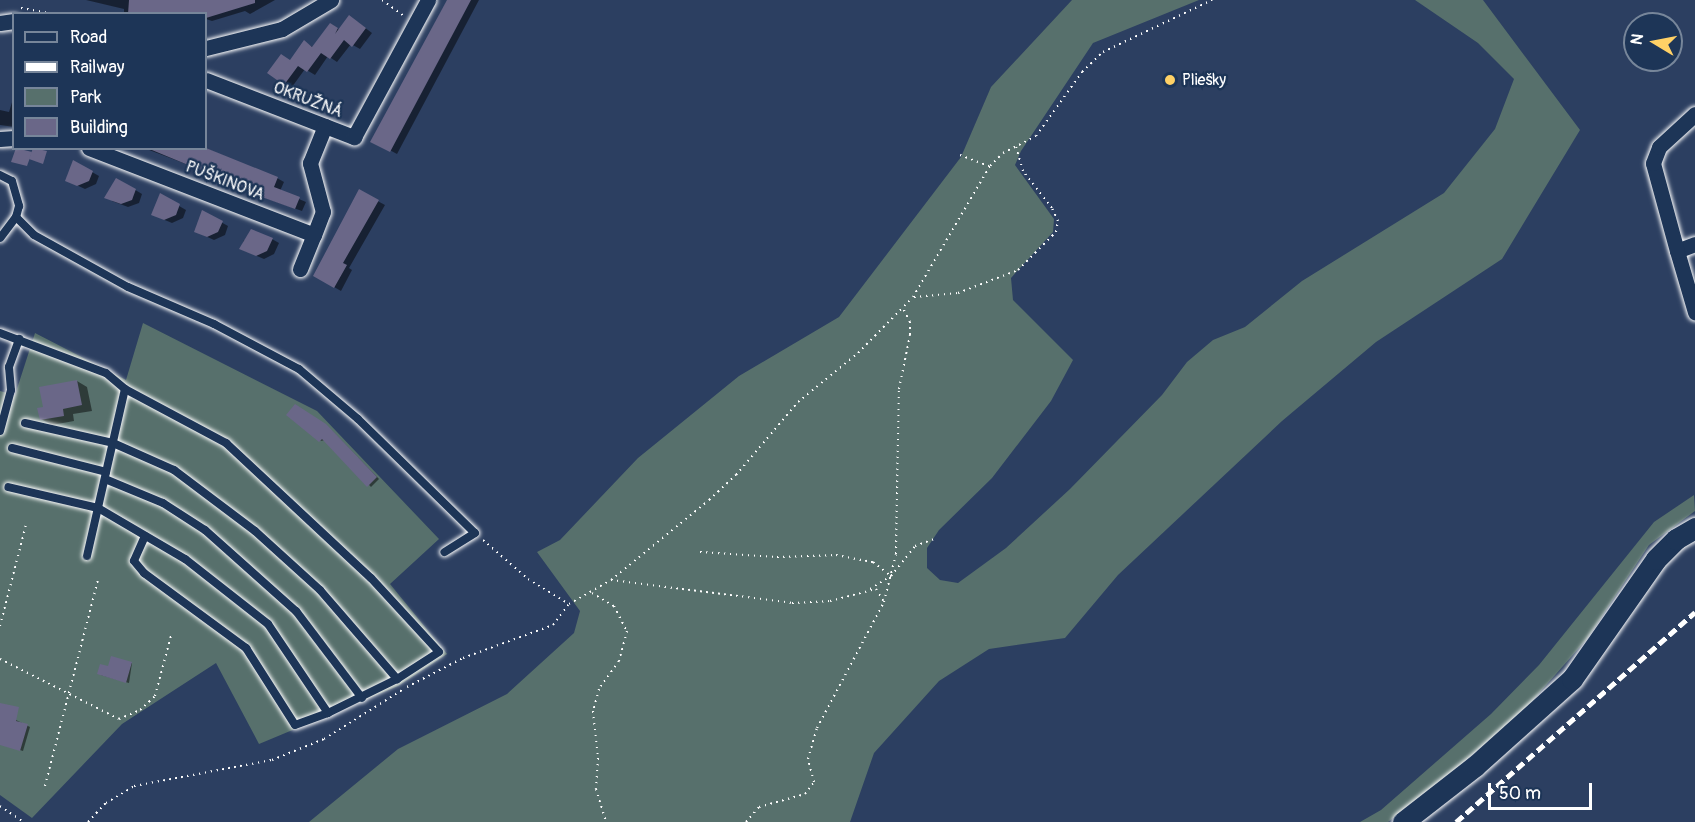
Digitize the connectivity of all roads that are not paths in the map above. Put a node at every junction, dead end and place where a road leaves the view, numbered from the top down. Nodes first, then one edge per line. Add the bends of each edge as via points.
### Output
1 (331, 0) edge
2 (428, 0) edge
3 (207, 48) edge
4 (207, 80) edge
5 (1695, 114) edge
6 (325, 126) junction
7 (94, 150) edge
8 (0, 175) edge
9 (16, 217) junction
10 (314, 235) junction
11 (0, 238) edge
12 (1695, 244) edge
13 (1677, 251) junction
14 (300, 268) dead end
15 (1695, 312) edge
16 (0, 333) edge
17 (19, 339) junction
18 (0, 364) edge
19 (9, 367) junction
20 (125, 389) junction
21 (25, 423) dead end
22 (0, 431) edge
23 (113, 443) junction
24 (12, 448) dead end
25 (106, 475) junction
26 (8, 487) dead end
27 (98, 508) junction
28 (1695, 528) edge
29 (146, 536) junction
30 (444, 552) dead end
31 (87, 556) dead end
32 (397, 679) junction
33 (362, 698) junction
34 (328, 713) junction
35 (1403, 822) edge

1 - 3 street via 282,29
2 - 6 street, OKRUŽNÁ via 354,137
4 - 6 street, OKRUŽNÁ
5 - 13 street via 1659,147 1653,164
6 - 10 street via 310,163 323,212
7 - 10 street, PUŠKINOVA
8 - 9 lane via 12,181 19,195
9 - 11 lane
9 - 30 lane via 34,235 118,281 214,324 299,369 358,419 476,533
10 - 14 street
12 - 13 street
13 - 15 street
16 - 17 lane
17 - 19 lane
17 - 20 lane via 106,373
18 - 19 lane
19 - 22 lane via 11,390
20 - 23 lane
20 - 32 lane via 226,443 371,578 439,652
21 - 23 lane
23 - 25 lane
23 - 32 lane via 174,470 255,531 321,590
24 - 25 lane
25 - 27 lane
25 - 33 lane via 163,503 205,530 296,611
26 - 27 lane
27 - 29 lane
27 - 31 lane
28 - 35 main road via 1676,539 1656,559 1572,679 1475,766
29 - 34 lane via 185,559 268,624
29 - 34 lane via 134,561 144,573 246,648 295,725
32 - 33 lane
33 - 34 lane

